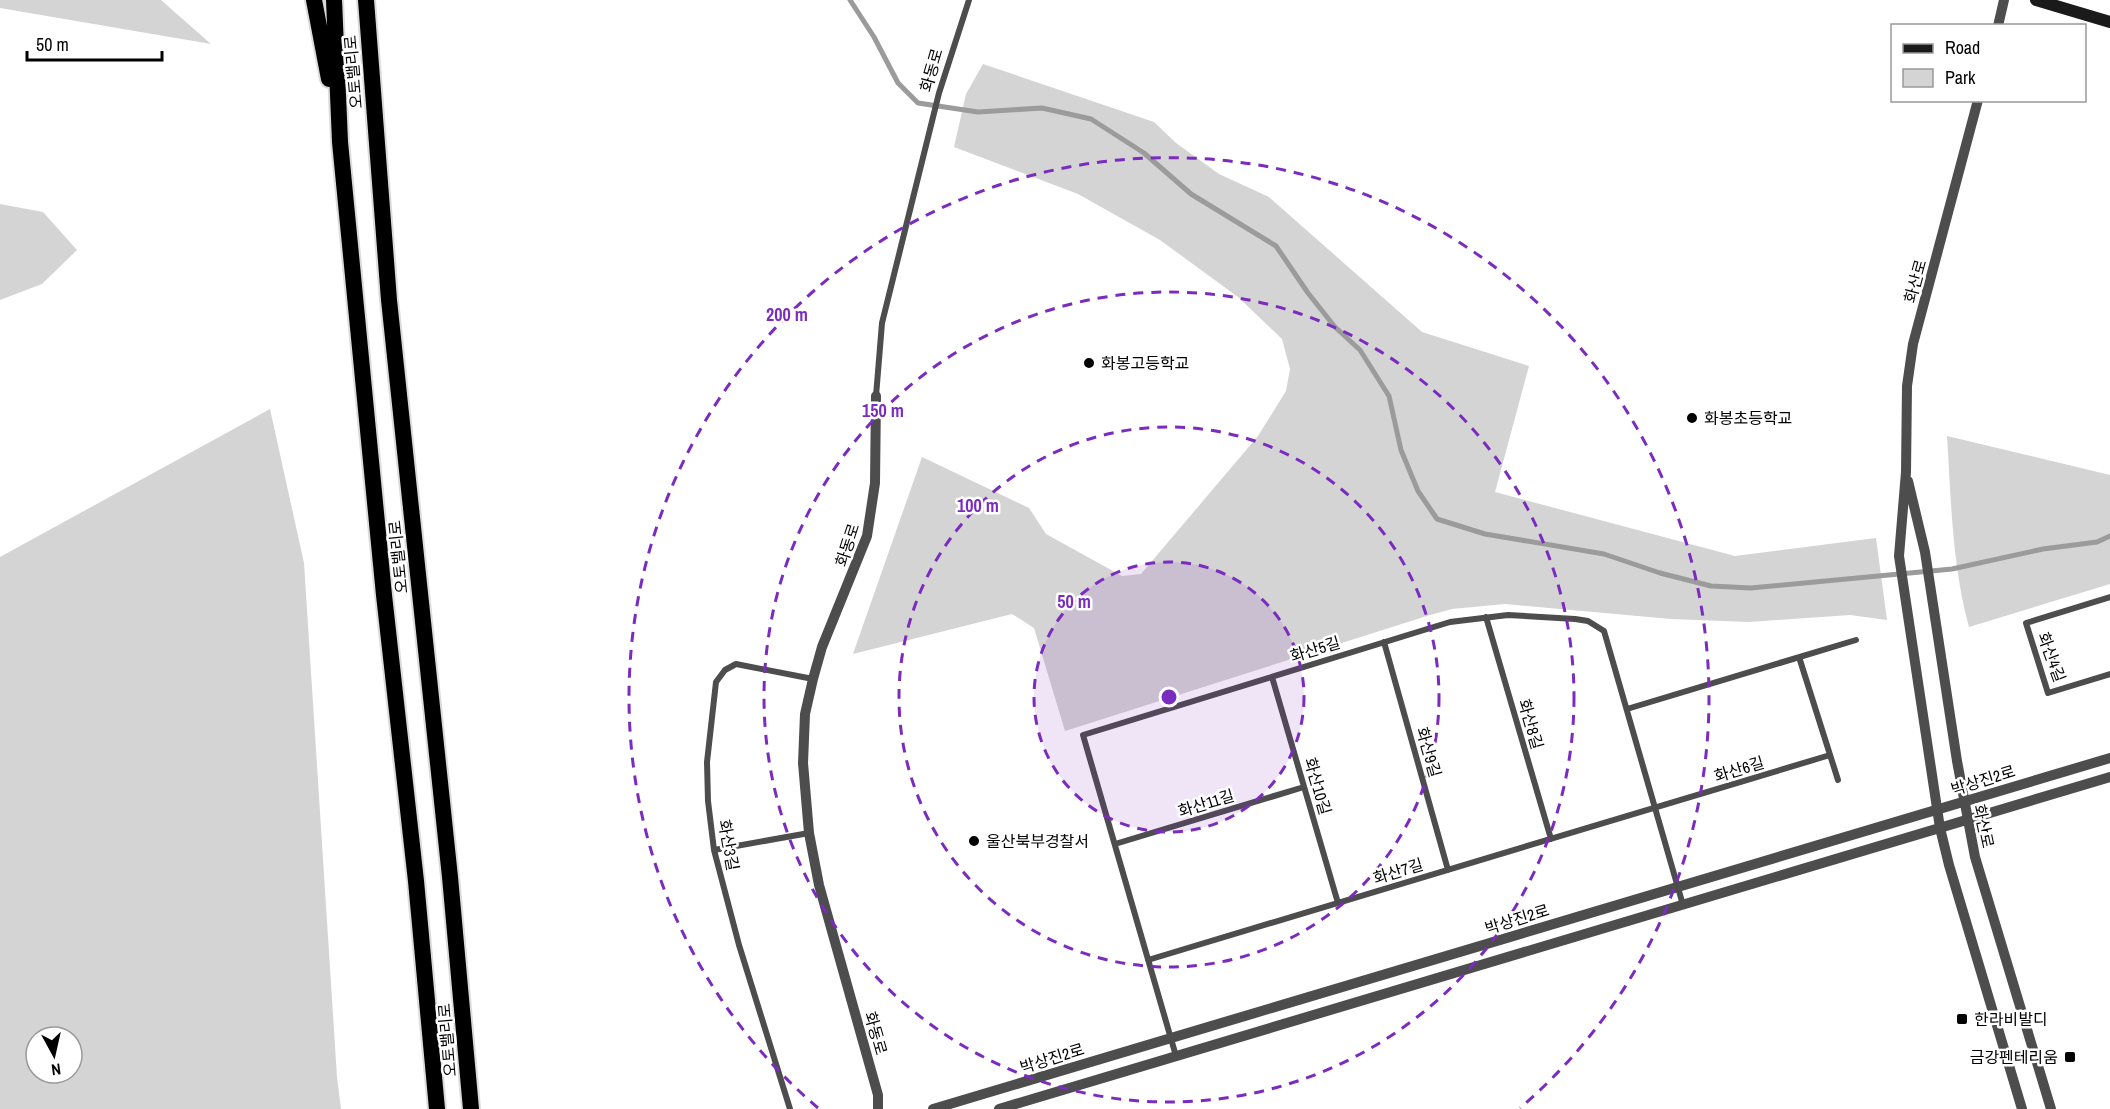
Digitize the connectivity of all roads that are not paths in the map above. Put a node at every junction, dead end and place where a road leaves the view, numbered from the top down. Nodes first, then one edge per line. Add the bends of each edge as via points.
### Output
1 (314, 0) edge
2 (334, 0) edge
3 (366, 0) edge
4 (372, 0) edge
5 (969, 0) edge
6 (2004, 0) edge
7 (2036, 0) edge
8 (2110, 22) edge
9 (1998, 24) edge
10 (370, 51) junction
11 (1977, 102) edge
12 (340, 142) junction
13 (876, 396) joint
14 (1906, 472) junction
15 (2110, 597) edge
16 (1486, 617) junction
17 (1856, 640) dead end
18 (1384, 642) junction
19 (1799, 657) junction
20 (2110, 674) edge
21 (1272, 677) junction
22 (813, 679) junction
23 (1627, 708) junction
24 (1830, 755) junction
25 (2110, 758) edge
26 (2110, 777) edge
27 (1838, 780) dead end
28 (1304, 787) junction
29 (1964, 801) junction
30 (1655, 808) junction
31 (1937, 809) junction
32 (1967, 820) junction
33 (1940, 828) junction
34 (809, 833) junction
35 (1551, 839) junction
36 (1115, 844) junction
37 (714, 850) junction
38 (1448, 870) junction
39 (1677, 887) junction
40 (1338, 903) junction
41 (1683, 905) junction
42 (1148, 960) junction
43 (1171, 1038) junction
44 (1176, 1056) junction
45 (878, 1095) junction
46 (437, 1109) edge
47 (471, 1109) edge
48 (790, 1109) edge
49 (878, 1109) edge
50 (888, 1109) edge
51 (933, 1109) edge
52 (999, 1109) edge
53 (2022, 1109) edge
54 (2051, 1109) edge

1 - 12 highway
2 - 12 highway, 오토밸리로
3 - 10 highway, 오토밸리로
4 - 10 highway
5 - 13 street, 화동로 via 939,93 882,323
6 - 9 street
7 - 8 main road
10 - 47 highway, 오토밸리로 via 390,300
11 - 14 street, 화산로 via 1913,344 1907,387
12 - 46 highway, 오토밸리로
13 - 22 street, 화동로 via 875,483 867,536
14 - 29 street, 화산로 via 1925,552
14 - 31 street, 화산로 via 1899,556
15 - 20 street, 화산4길 via 2026,623 2048,693
16 - 18 street, 화산5길 via 1450,622
16 - 23 street, 화산5길 via 1575,619 1597,625 1604,631
16 - 35 street, 화산8길
17 - 19 street
18 - 21 street, 화산5길
18 - 38 street, 화산9길
19 - 23 street
19 - 24 street
21 - 28 street, 화산10길
21 - 36 street, 화산5길 via 1083,735
22 - 34 street, 화동로 via 805,714 803,763
22 - 37 street, 화산3길 via 736,664 724,670 716,682 707,762
23 - 30 street, 화산5길
24 - 27 street
24 - 30 street, 화산6길
25 - 29 street, 박상진2로
26 - 32 street, 박상진2로
28 - 36 street, 화산11길
28 - 40 street, 화산10길
29 - 31 street, 박상진2로
29 - 32 street, 화산로
30 - 35 street, 화산7길
30 - 39 street, 화산5길
31 - 33 street, 화산로
31 - 39 street, 박상진2로
32 - 33 street, 박상진2로
32 - 54 street, 화산로
33 - 41 street, 박상진2로
33 - 53 street, 화산로
34 - 37 street
34 - 45 street, 화동로 via 819,885
35 - 38 street, 화산7길
36 - 42 street, 화산5길
37 - 48 street, 화산3길
38 - 40 street, 화산7길
39 - 41 street, 화산5길
39 - 43 street, 박상진2로
40 - 42 street, 화산7길
41 - 44 street, 박상진2로
42 - 43 street, 화산5길
43 - 44 street, 화산5길
43 - 51 street, 박상진2로
44 - 52 street, 박상진2로
45 - 49 street, 화동로
45 - 50 street, 화동로

